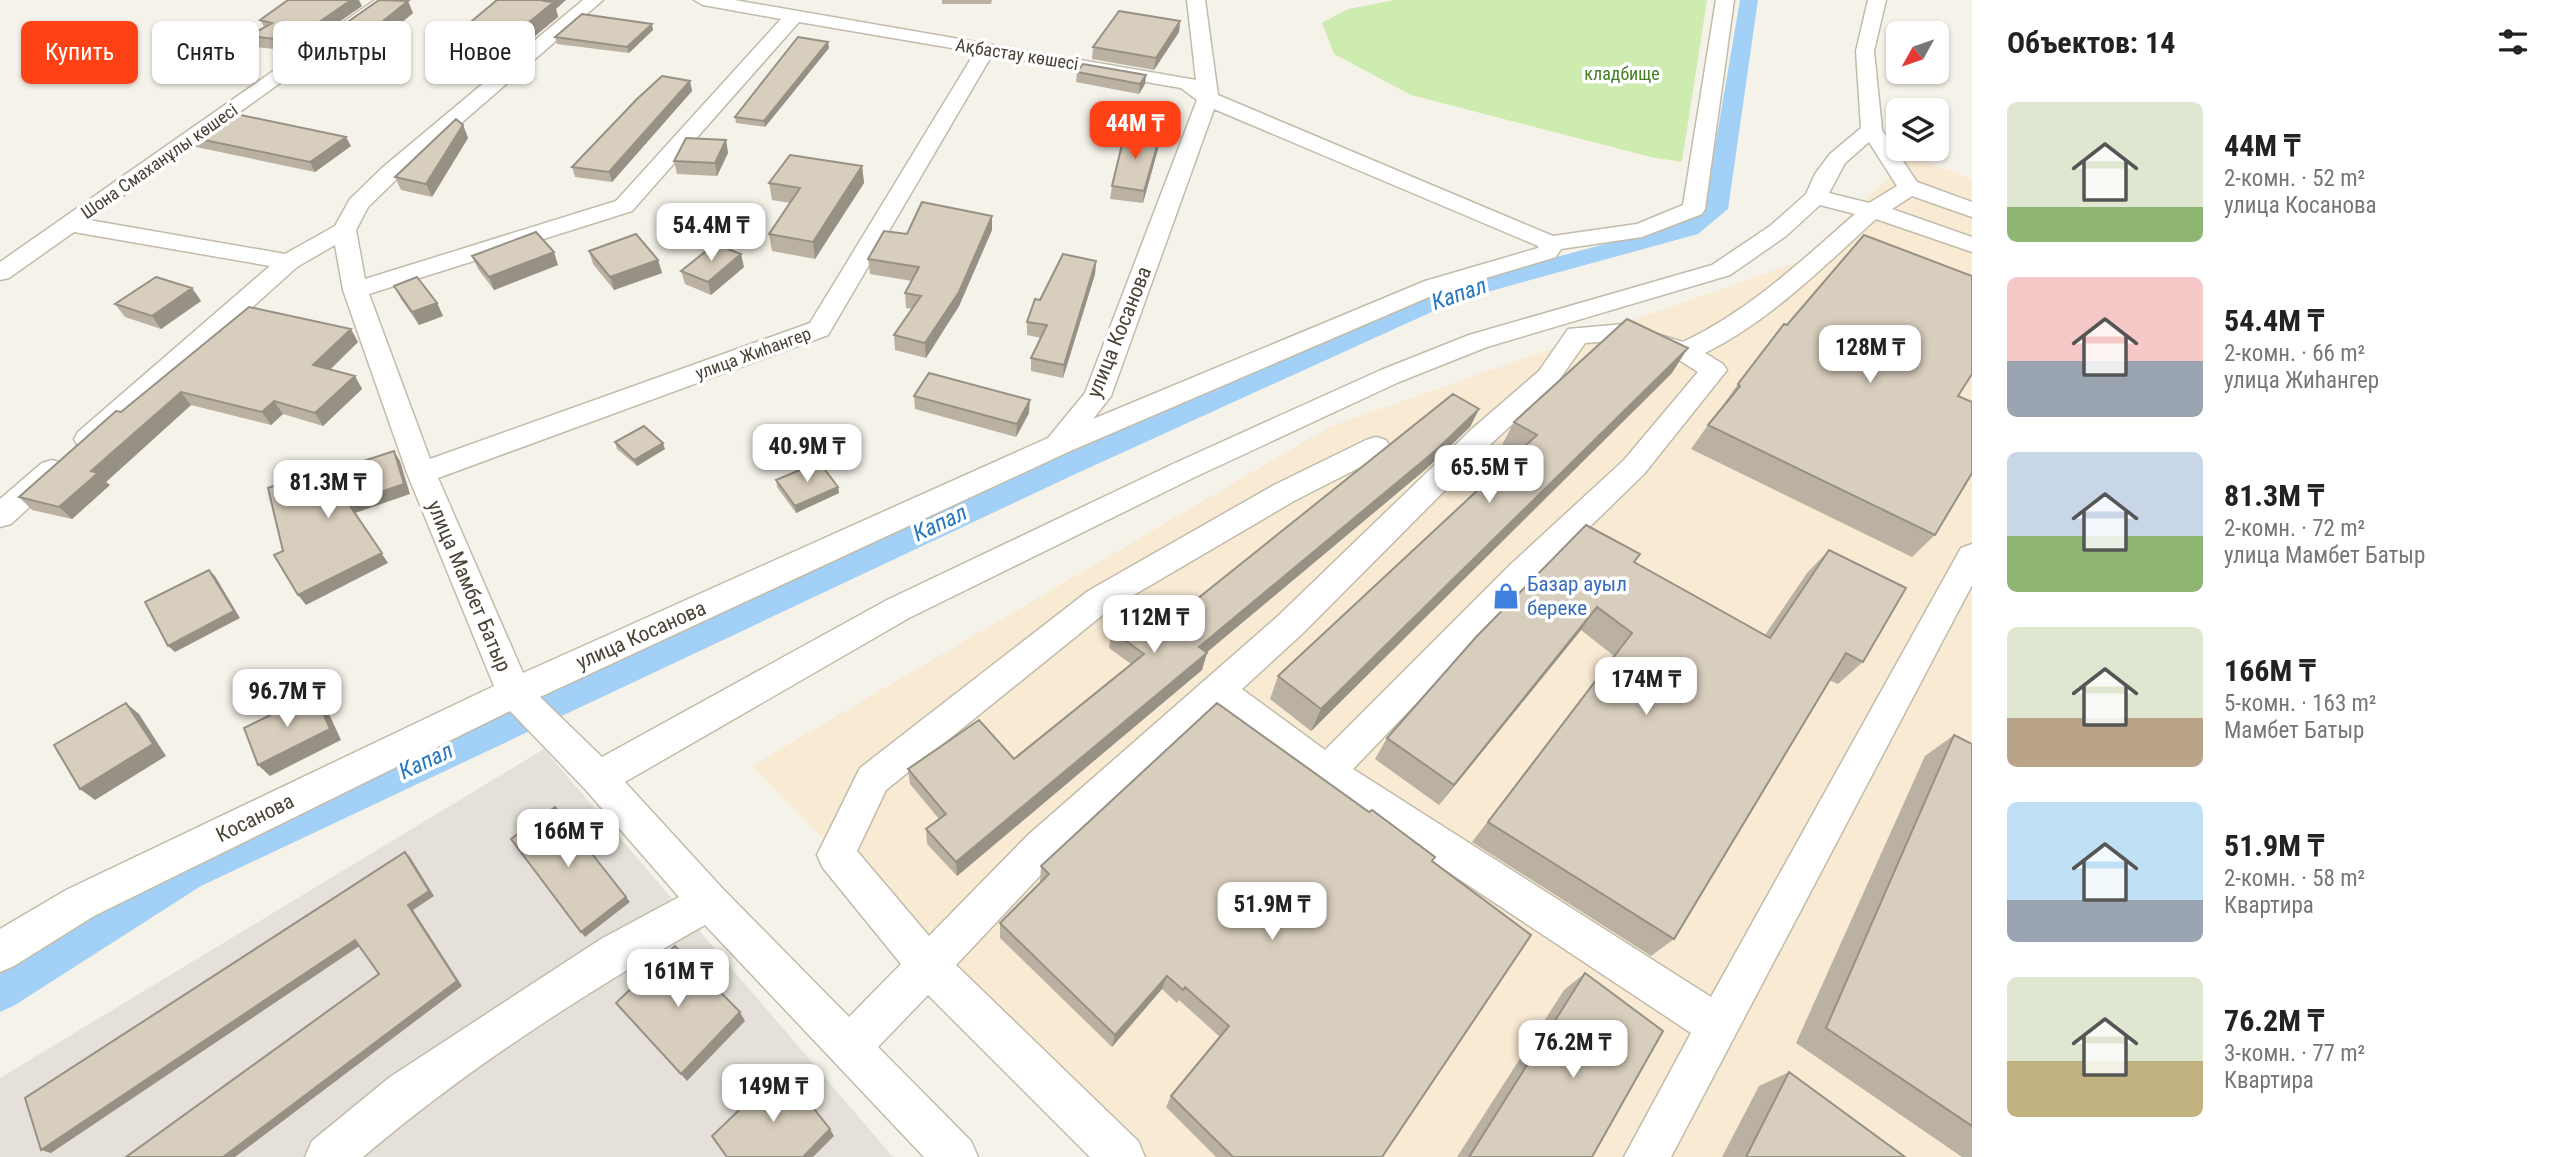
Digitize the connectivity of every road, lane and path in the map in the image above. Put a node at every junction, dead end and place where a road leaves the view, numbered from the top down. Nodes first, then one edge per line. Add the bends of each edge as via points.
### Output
1 (387, 0) edge
2 (594, 0) edge
3 (703, 0) edge
4 (1196, 0) edge
5 (1725, 0) edge
6 (1877, 0) edge
7 (793, 17) junction
8 (986, 49) junction
9 (1208, 98) junction
10 (1872, 130) junction
11 (1909, 187) junction
12 (1816, 197) junction
13 (1972, 210) edge
14 (1872, 211) junction
15 (70, 224) junction
16 (344, 230) junction
17 (1551, 243) junction
18 (1972, 245) edge
19 (289, 262) junction
20 (0, 273) edge
21 (355, 290) junction
22 (1685, 352) junction
23 (1058, 445) junction
24 (1376, 447) dead end
25 (421, 473) junction
26 (0, 516) edge
27 (1972, 556) edge
28 (1217, 689) junction
29 (514, 693) junction
30 (1327, 772) junction
31 (598, 778) junction
32 (709, 902) junction
33 (0, 952) edge
34 (929, 966) junction
35 (1718, 1026) junction
36 (850, 1046) junction
37 (328, 1157) edge
38 (955, 1157) edge
39 (1122, 1157) edge
40 (1647, 1157) edge

1 - 15 street, Шона Смаханұлы көшесі
2 - 16 street via 390,173 358,204
3 - 7 street, Ақбастау көшесі
4 - 9 street, улица Косанова
5 - 17 street via 1694,209 1642,230
6 - 10 street via 1865,51
7 - 8 street, Ақбастау көшесі
7 - 21 street via 624,206
8 - 9 street, Ақбастау көшесі via 1174,79 1195,86
8 - 25 street, улица Жиhангер via 819,329
9 - 17 street, Ақбастау көшесі
9 - 23 street, улица Косанова via 1097,396
10 - 11 street
10 - 12 street via 1826,170
11 - 13 street
11 - 14 street
12 - 14 street
12 - 31 street via 1778,231 1721,270 1478,341 1185,470 898,609
14 - 18 street
14 - 22 street via 1770,301 1726,332
15 - 19 street
15 - 20 street, Шона Смаханұлы көшесі
16 - 19 street
16 - 21 street, улица Мамбет Батыр
17 - 23 street via 1548,252 1434,286
19 - 26 street
21 - 25 street, улица Мамбет Батыр
22 - 28 street via 1624,332 1577,335 1548,377
22 - 30 street via 1714,370 1634,467 1522,573
23 - 29 street, улица Косанова
24 - 34 street via 1284,493 1099,600 873,779 836,855
25 - 29 street, улица Мамбет Батыр
27 - 35 street
28 - 30 street
28 - 34 street via 1041,848
29 - 31 street
29 - 33 street, Косанова via 80,903
30 - 35 street
31 - 32 street
32 - 36 street
32 - 37 street via 615,953 417,1084
34 - 36 street
34 - 39 street
35 - 40 street
36 - 38 street

